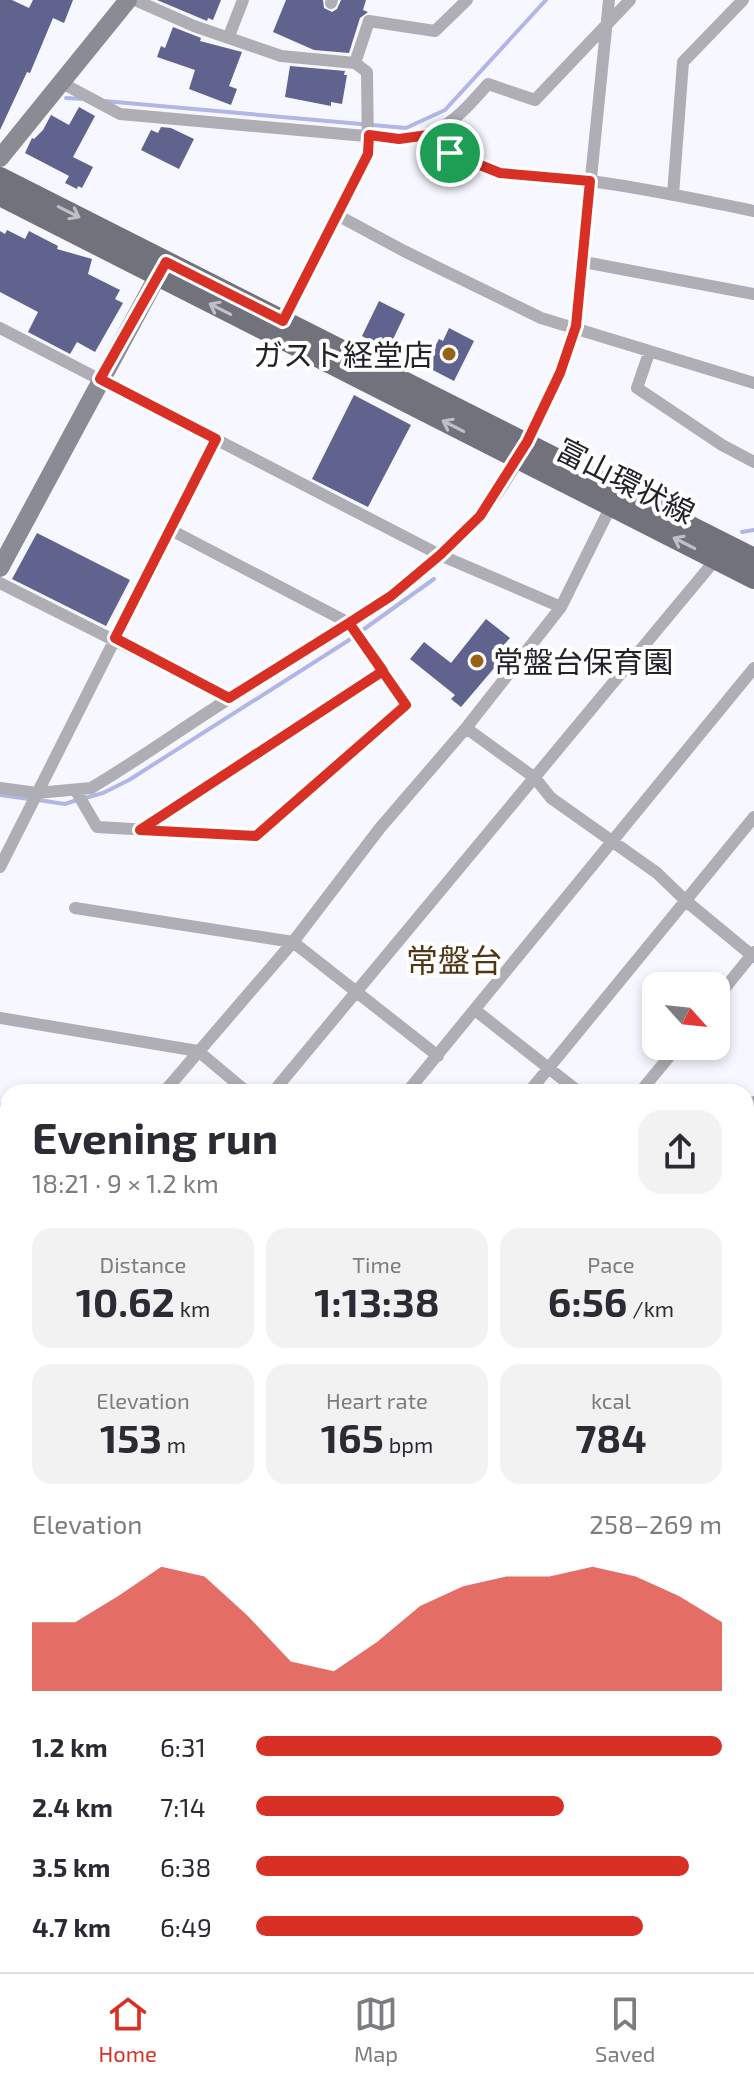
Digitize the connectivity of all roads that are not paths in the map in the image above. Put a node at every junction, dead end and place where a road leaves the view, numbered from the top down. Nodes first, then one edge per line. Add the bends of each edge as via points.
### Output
1 (128, 0) edge
2 (135, 0) edge
3 (243, 0) edge
4 (467, 0) edge
5 (609, 0) edge
6 (630, 0) edge
7 (736, 2) edge
8 (607, 23) junction
9 (229, 36) junction
10 (355, 63) junction
11 (60, 82) junction
12 (369, 135) junction
13 (428, 135) junction
14 (0, 158) edge
15 (0, 177) edge
16 (590, 181) junction
17 (673, 195) junction
18 (0, 196) edge
19 (754, 211) edge
20 (337, 215) junction
21 (584, 262) junction
22 (162, 270) junction
23 (754, 294) edge
24 (283, 321) junction
25 (0, 328) edge
26 (575, 329) junction
27 (649, 353) junction
28 (100, 379) junction
29 (754, 383) edge
30 (216, 439) junction
31 (522, 450) junction
32 (754, 462) edge
33 (611, 506) junction
34 (169, 529) junction
35 (440, 555) junction
36 (754, 558) edge
37 (716, 559) junction
38 (0, 568) edge
39 (754, 579) edge
40 (0, 583) edge
41 (561, 607) junction
42 (349, 623) junction
43 (115, 638) junction
44 (754, 668) edge
45 (383, 671) junction
46 (229, 698) junction
47 (466, 728) junction
48 (535, 778) junction
49 (0, 788) edge
50 (76, 791) junction
51 (37, 793) junction
52 (754, 817) edge
53 (140, 830) junction
54 (612, 841) junction
55 (0, 867) edge
56 (686, 901) junction
57 (75, 908) dead end
58 (293, 942) junction
59 (753, 955) edge
60 (730, 982) edge
61 (356, 994) junction
62 (475, 1010) junction
63 (0, 1018) edge
64 (198, 1051) junction
65 (438, 1056) junction
66 (666, 1060) edge
67 (549, 1068) junction
68 (171, 1084) edge
69 (237, 1084) edge
70 (280, 1084) edge
71 (414, 1084) edge
72 (536, 1084) edge
73 (569, 1084) edge
74 (647, 1084) edge

1 - 11 street
2 - 9 street
3 - 9 street
4 - 10 street via 435,31 369,21
5 - 8 street
6 - 8 street
7 - 17 street via 683,62
8 - 13 street via 535,100 488,84 447,125
8 - 16 street
9 - 10 street via 281,56
10 - 12 street via 367,72
11 - 12 street via 120,114
11 - 14 street
12 - 13 street
12 - 20 street via 368,154
13 - 16 street via 450,153 500,173
15 -> 22 main road, 富山環状線
16 - 17 street
16 - 21 street
17 - 19 street
18 - 22 main road, 富山環状線
20 - 24 street
20 - 26 street via 527,312
21 - 23 street
21 - 26 street
22 - 24 main road, 富山環状線
22 - 28 street
31 -> 22 main road, 富山環状線
24 - 31 main road, 富山環状線
25 - 28 street
26 - 27 street
26 - 31 street
27 - 29 street
27 - 32 street via 637,388
28 - 30 street
28 - 38 street
30 - 34 street
30 - 35 street
31 - 33 main road, 富山環状線
31 - 35 street via 480,516
31 - 36 main road, 富山環状線
37 -> 33 main road, 富山環状線
33 - 41 street
34 - 42 street
34 - 43 street
35 - 41 street
35 - 42 street
37 - 39 main road, 富山環状線
37 - 48 street
40 - 43 street
41 - 47 street
42 - 45 street
42 - 46 street
43 - 46 street
43 - 51 street
44 - 54 street
45 - 53 street
45 - 53 street via 406,705 256,836
46 - 50 street via 91,788
47 - 48 street
47 - 58 street via 380,828
48 - 54 street via 551,798
48 - 61 street
49 - 51 street
50 - 51 street
50 - 53 street via 97,827
51 - 55 street
52 - 56 street
54 - 56 street
54 - 62 street
56 - 59 street
56 - 67 street
57 - 58 street
58 - 61 street
58 - 64 street
59 - 60 street
61 - 65 street
61 - 70 street
62 - 65 street
62 - 67 street
63 - 64 street
64 - 68 street
64 - 69 street
65 - 71 street
66 - 74 street
67 - 72 street
67 - 73 street

